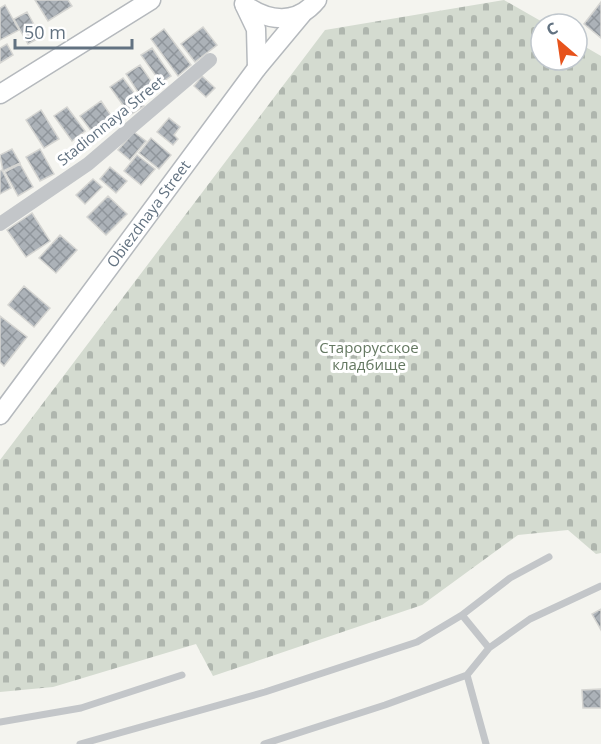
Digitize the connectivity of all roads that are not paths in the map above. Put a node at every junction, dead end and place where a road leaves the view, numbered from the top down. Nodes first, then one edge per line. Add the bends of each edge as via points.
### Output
1 (151, 0) edge
2 (317, 0) edge
3 (243, 2) edge
4 (302, 14) junction
5 (210, 60) dead end
6 (257, 68) junction
7 (0, 94) edge
8 (0, 224) edge
9 (0, 415) edge
10 (549, 557) dead end
11 (601, 586) edge
12 (462, 615) junction
13 (489, 648) junction
14 (182, 675) dead end
15 (467, 675) junction
16 (0, 722) edge
17 (80, 744) edge
18 (264, 744) edge
19 (486, 744) edge

1 - 7 main road
2 - 4 main road, Obiezdnaya Street
3 - 4 main road via 270,18
3 - 6 main road via 256,29
4 - 6 main road, Obiezdnaya Street
5 - 8 street, Stadionnaya Street via 88,164
6 - 9 main road, Obiezdnaya Street
10 - 12 lane via 510,578
11 - 13 lane via 530,619
12 - 13 lane
12 - 17 lane via 417,642 266,692
13 - 15 lane
14 - 16 lane via 81,708
15 - 18 lane
15 - 19 lane

